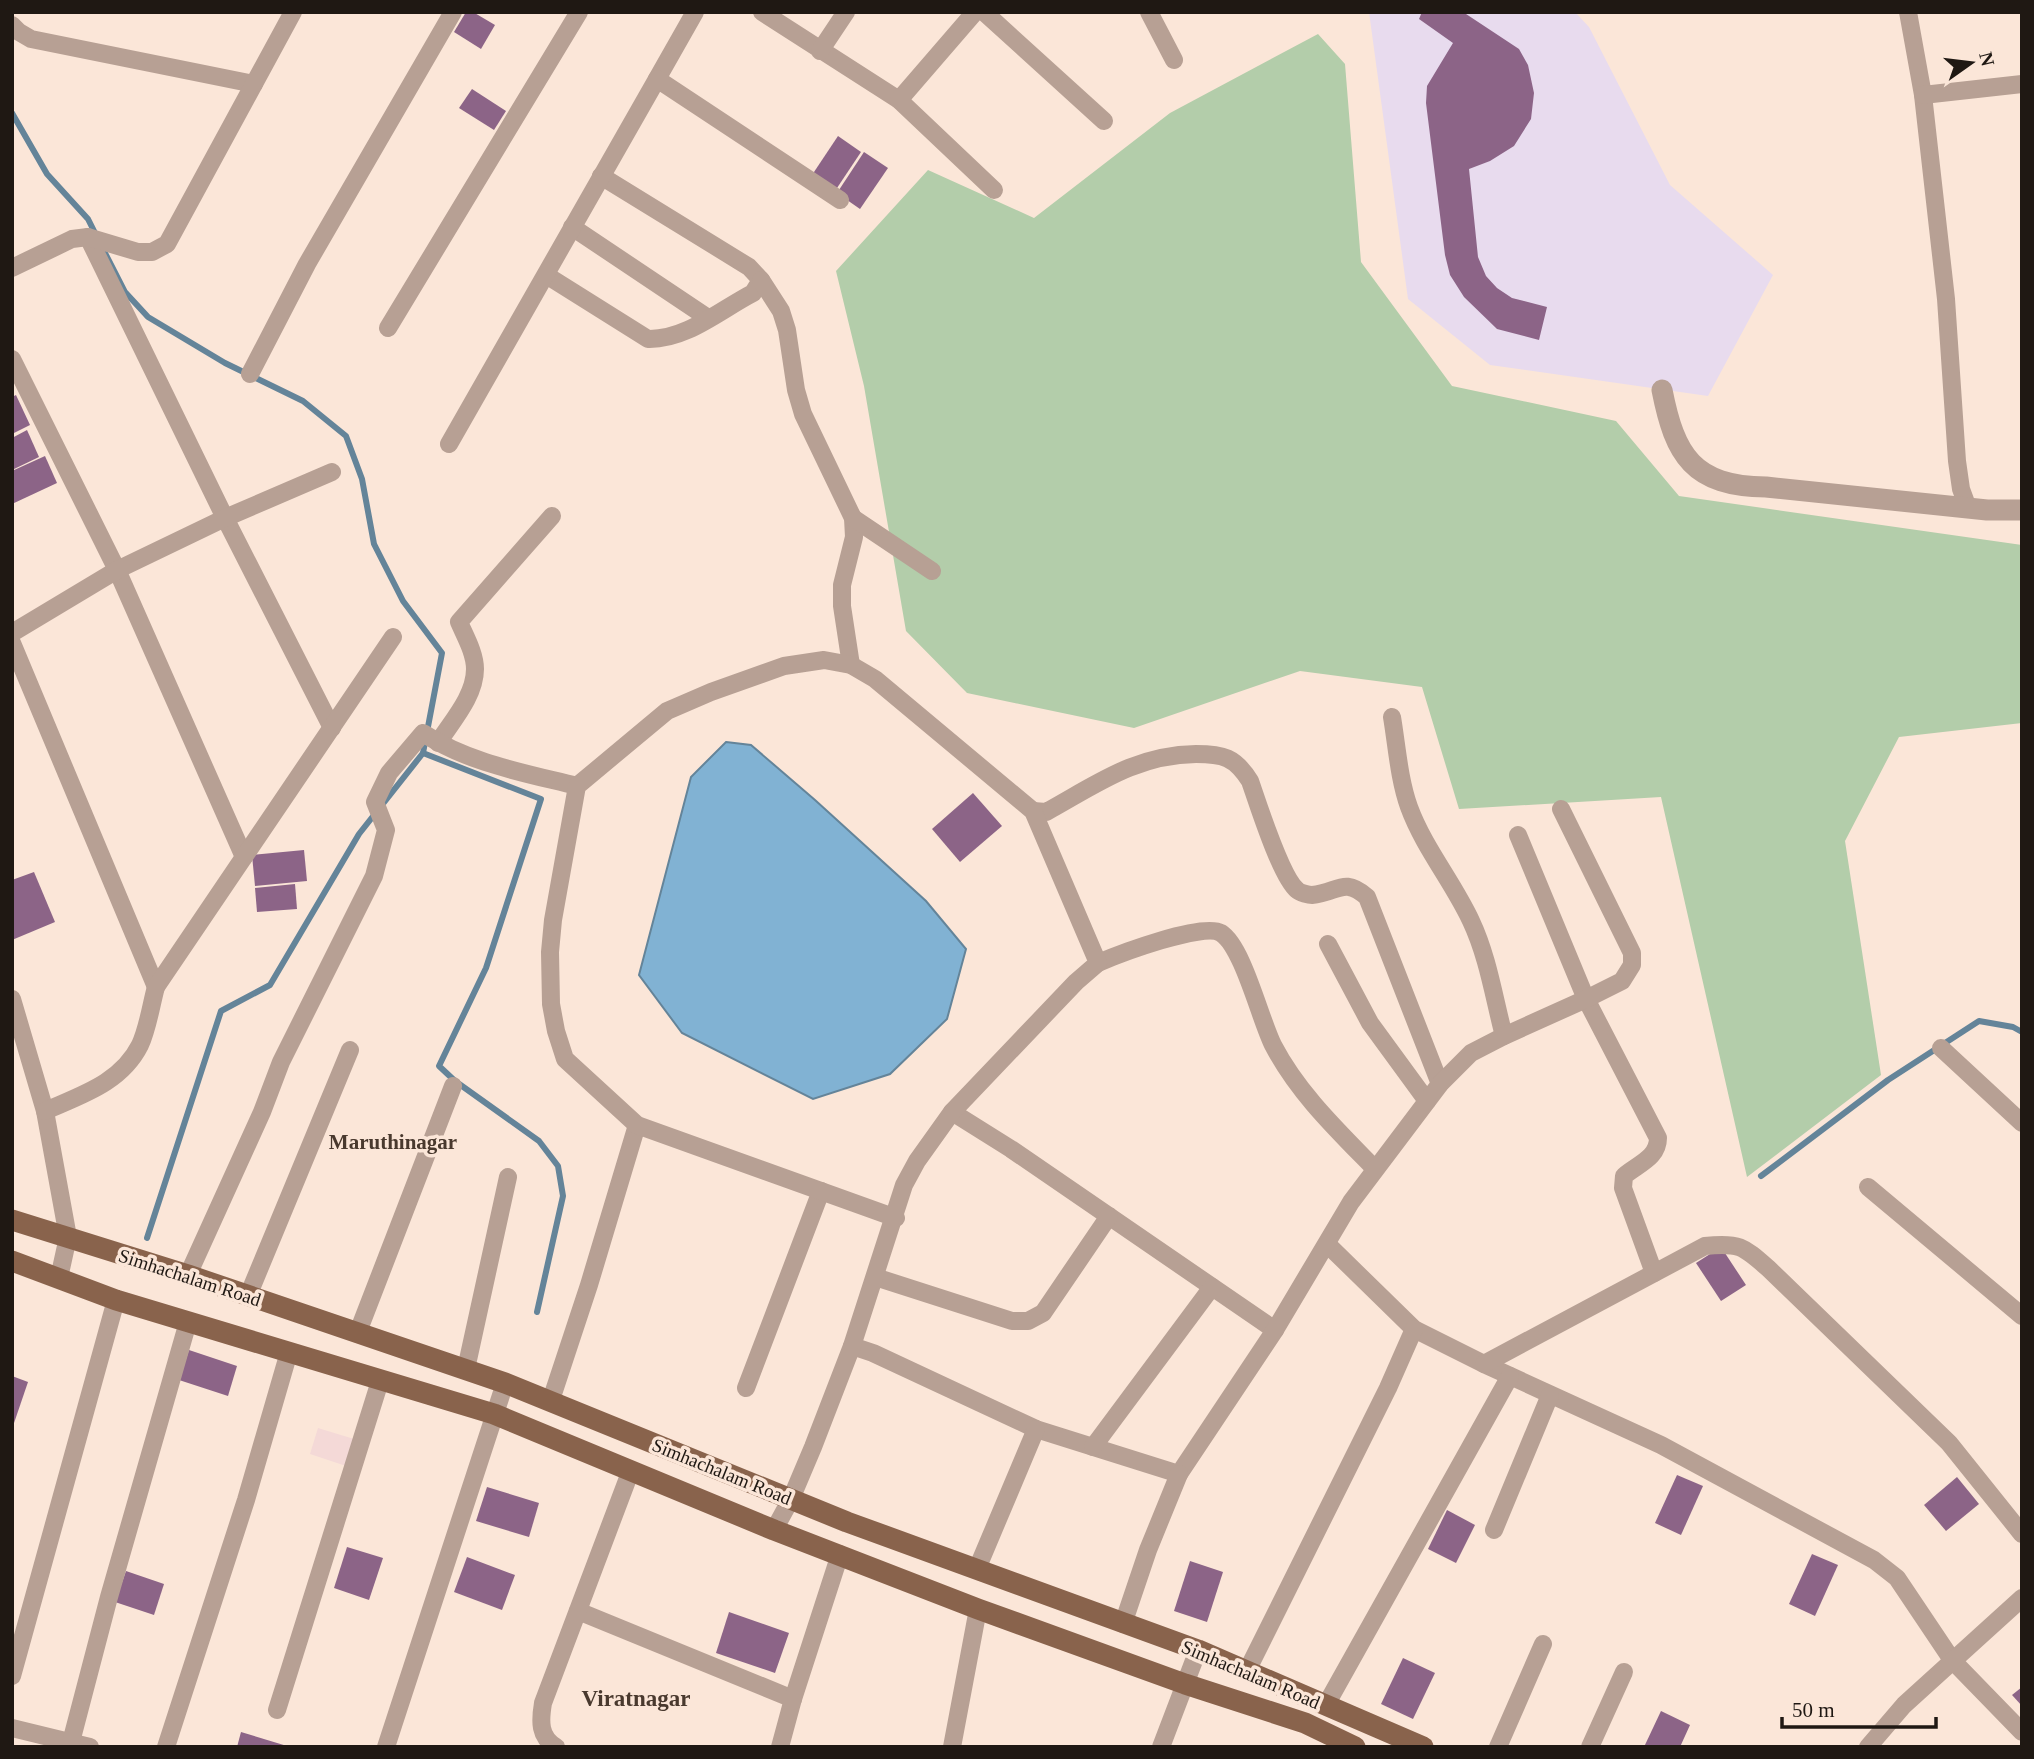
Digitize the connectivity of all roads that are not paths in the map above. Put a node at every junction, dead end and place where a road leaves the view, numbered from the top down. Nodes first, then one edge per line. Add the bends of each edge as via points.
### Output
1 (293, 12) edge
2 (453, 12) edge
3 (579, 12) edge
4 (695, 12) edge
5 (762, 12) edge
6 (846, 12) edge
7 (975, 12) edge
8 (984, 12) edge
9 (1149, 12) edge
10 (1908, 12) edge
11 (12, 24) edge
12 (820, 51) junction
13 (1174, 60) dead end
14 (657, 79) junction
15 (254, 84) junction
16 (2022, 84) edge
17 (1923, 95) junction
18 (899, 100) junction
19 (1104, 121) dead end
20 (601, 176) junction
21 (994, 190) dead end
22 (840, 200) dead end
23 (572, 227) junction
24 (89, 237) junction
25 (12, 268) edge
26 (546, 275) junction
27 (761, 280) junction
28 (708, 318) junction
29 (388, 328) dead end
30 (12, 359) edge
31 (250, 374) dead end
32 (1662, 390) dead end
33 (449, 444) dead end
34 (332, 472) dead end
35 (1968, 508) junction
36 (2022, 510) edge
37 (552, 516) dead end
38 (225, 518) junction
39 (853, 518) junction
40 (117, 570) junction
41 (932, 571) dead end
42 (12, 633) edge
43 (393, 637) dead end
44 (12, 643) edge
45 (851, 665) junction
46 (1392, 717) dead end
47 (332, 728) junction
48 (431, 738) junction
49 (577, 786) junction
50 (1561, 808) dead end
51 (1033, 811) junction
52 (1518, 835) dead end
53 (244, 857) junction
54 (1328, 944) dead end
55 (1098, 963) junction
56 (156, 987) junction
57 (12, 999) edge
58 (1586, 999) junction
59 (1504, 1036) junction
60 (1941, 1048) dead end
61 (349, 1050) dead end
62 (1440, 1084) junction
63 (453, 1086) dead end
64 (1427, 1101) junction
65 (45, 1111) junction
66 (952, 1112) junction
67 (2022, 1123) edge
68 (638, 1125) junction
69 (1375, 1169) junction
70 (508, 1177) dead end
71 (1868, 1187) dead end
72 (821, 1191) junction
73 (1109, 1216) junction
74 (896, 1217) junction
75 (12, 1220) edge
76 (68, 1237) junction
77 (1327, 1244) junction
78 (12, 1261) edge
79 (1654, 1273) junction
80 (188, 1275) junction
81 (875, 1277) junction
82 (59, 1278) junction
83 (1212, 1287) junction
84 (248, 1296) junction
85 (116, 1300) junction
86 (2022, 1317) edge
87 (188, 1322) junction
88 (1414, 1329) junction
89 (1275, 1330) junction
90 (358, 1332) junction
91 (852, 1346) junction
92 (289, 1352) junction
93 (1484, 1364) junction
94 (466, 1369) junction
95 (1510, 1376) junction
96 (380, 1381) junction
97 (505, 1383) junction
98 (746, 1388) dead end
99 (1550, 1395) junction
100 (551, 1400) junction
101 (494, 1415) junction
102 (1036, 1429) junction
103 (1093, 1447) junction
104 (631, 1470) junction
105 (1179, 1474) junction
106 (791, 1499) junction
107 (774, 1530) junction
108 (1494, 1530) dead end
109 (2022, 1534) edge
110 (840, 1554) junction
111 (976, 1569) junction
112 (2022, 1598) edge
113 (978, 1609) junction
114 (578, 1611) junction
115 (1123, 1624) junction
116 (1543, 1644) dead end
117 (1198, 1650) junction
118 (1952, 1660) junction
119 (1247, 1671) junction
120 (1624, 1672) dead end
121 (12, 1676) edge
122 (1185, 1684) junction
123 (793, 1699) junction
124 (1326, 1705) junction
125 (276, 1710) dead end
126 (12, 1728) edge
127 (2022, 1732) edge
128 (71, 1742) junction
129 (90, 1747) edge
130 (166, 1747) edge
131 (386, 1747) edge
132 (556, 1747) edge
133 (780, 1747) edge
134 (951, 1747) edge
135 (1161, 1747) edge
136 (1356, 1747) edge
137 (1423, 1747) edge
138 (1498, 1747) edge
139 (1590, 1747) edge
140 (1868, 1747) edge

1 - 15 street
2 - 31 street via 307,264
3 - 29 street
4 - 14 street
5 - 12 street
6 - 12 street
7 - 18 street
8 - 19 street
9 - 13 street
10 - 17 street
11 - 15 street via 31,39
12 - 18 street
14 - 20 street
14 - 22 street
15 - 24 street via 167,244 152,252 138,252
16 - 17 street
17 - 35 street via 1946,299 1957,461
18 - 21 street
20 - 23 street
20 - 27 street via 750,267
23 - 26 street
23 - 28 street
24 - 25 street via 72,239
24 - 38 street
26 - 28 street via 648,339 679,334
26 - 33 street
27 - 28 street via 753,293
27 - 39 street via 781,311 803,414
30 - 40 street
32 - 35 street via 1669,426 1684,457 1713,478 1744,486
34 - 38 street
35 - 36 street
37 - 48 street via 459,622 475,668 471,691
38 - 40 street
38 - 47 street
39 - 41 street
39 - 45 street via 854,537 842,585
40 - 42 street
40 - 53 street
43 - 47 street
44 - 56 street
45 - 49 street via 824,660 784,666 667,711
45 - 51 street via 875,679
46 - 59 street via 1409,806 1471,921
47 - 53 street
48 - 49 street via 512,770
48 - 80 street via 389,774 375,802 386,830 374,876 281,1062
49 - 68 street via 553,920 549,979 553,1018 565,1059
50 - 58 street via 1632,953 1632,965 1622,981
51 - 55 street
51 - 62 street via 1046,812 1134,764 1161,757 1217,754 1232,761 1250,781 1287,877 1298,891 1311,895 1356,887 1367,897
52 - 58 street
53 - 56 street
54 - 64 street via 1370,1023
55 - 66 street
55 - 69 street via 1126,950 1206,930 1222,934 1235,948 1272,1043 1296,1083
56 - 65 street via 141,1043 124,1070 95,1089
57 - 65 street
58 - 59 street
58 - 79 street via 1658,1138 1651,1157 1624,1176 1623,1188
59 - 62 street via 1471,1053
60 - 67 street
61 - 84 street
62 - 64 street
63 - 90 street
64 - 69 street
65 - 76 street
66 - 73 street
66 - 74 street via 904,1185
68 - 72 street
68 - 100 street
69 - 77 street
70 - 94 street
71 - 86 street
72 - 74 street
72 - 98 street
73 - 81 street via 1043,1313 1028,1321 1012,1321
73 - 83 street
74 - 81 street
75 - 76 main road, Simhachalam Road
76 - 80 main road, Simhachalam Road
76 - 82 street
77 - 88 street
77 - 89 street
78 - 82 main road
79 - 93 street
79 - 109 street via 1705,1246 1730,1243 1751,1253 1949,1443
80 - 84 main road, Simhachalam Road
81 - 91 street
82 - 85 main road
83 - 89 street
83 - 103 street
84 - 90 main road, Simhachalam Road
85 - 87 main road
85 - 121 street
87 - 92 main road
87 - 128 street
88 - 93 street
88 - 119 street
89 - 105 street
90 - 94 main road, Simhachalam Road
91 - 102 street
91 - 106 street
92 - 96 main road
92 - 130 street
93 - 95 street
94 - 97 main road, Simhachalam Road
95 - 99 street
95 - 124 street
96 - 101 main road
96 - 125 street
97 - 100 main road, Simhachalam Road
97 - 101 street
99 - 108 street
99 - 118 street via 1661,1445 1874,1560 1897,1578
100 - 106 main road, Simhachalam Road
101 - 104 main road
101 - 131 street
102 - 103 street
102 - 111 street
103 - 105 street
104 - 107 main road
104 - 114 street
105 - 115 street
106 - 107 street
106 - 111 main road, Simhachalam Road
107 - 110 main road
110 - 113 main road
110 - 123 street
111 - 115 main road, Simhachalam Road
112 - 118 street
113 - 122 main road
113 - 134 street
114 - 123 street
114 - 132 street via 540,1720 542,1732
115 - 117 main road, Simhachalam Road
116 - 138 street
117 - 119 main road, Simhachalam Road
117 - 122 street
118 - 127 street
118 - 140 street
119 - 124 main road, Simhachalam Road
120 - 139 street
122 - 135 street
122 - 136 main road via 1305,1723
123 - 133 street
124 - 137 main road, Simhachalam Road
126 - 128 street
128 - 129 street

